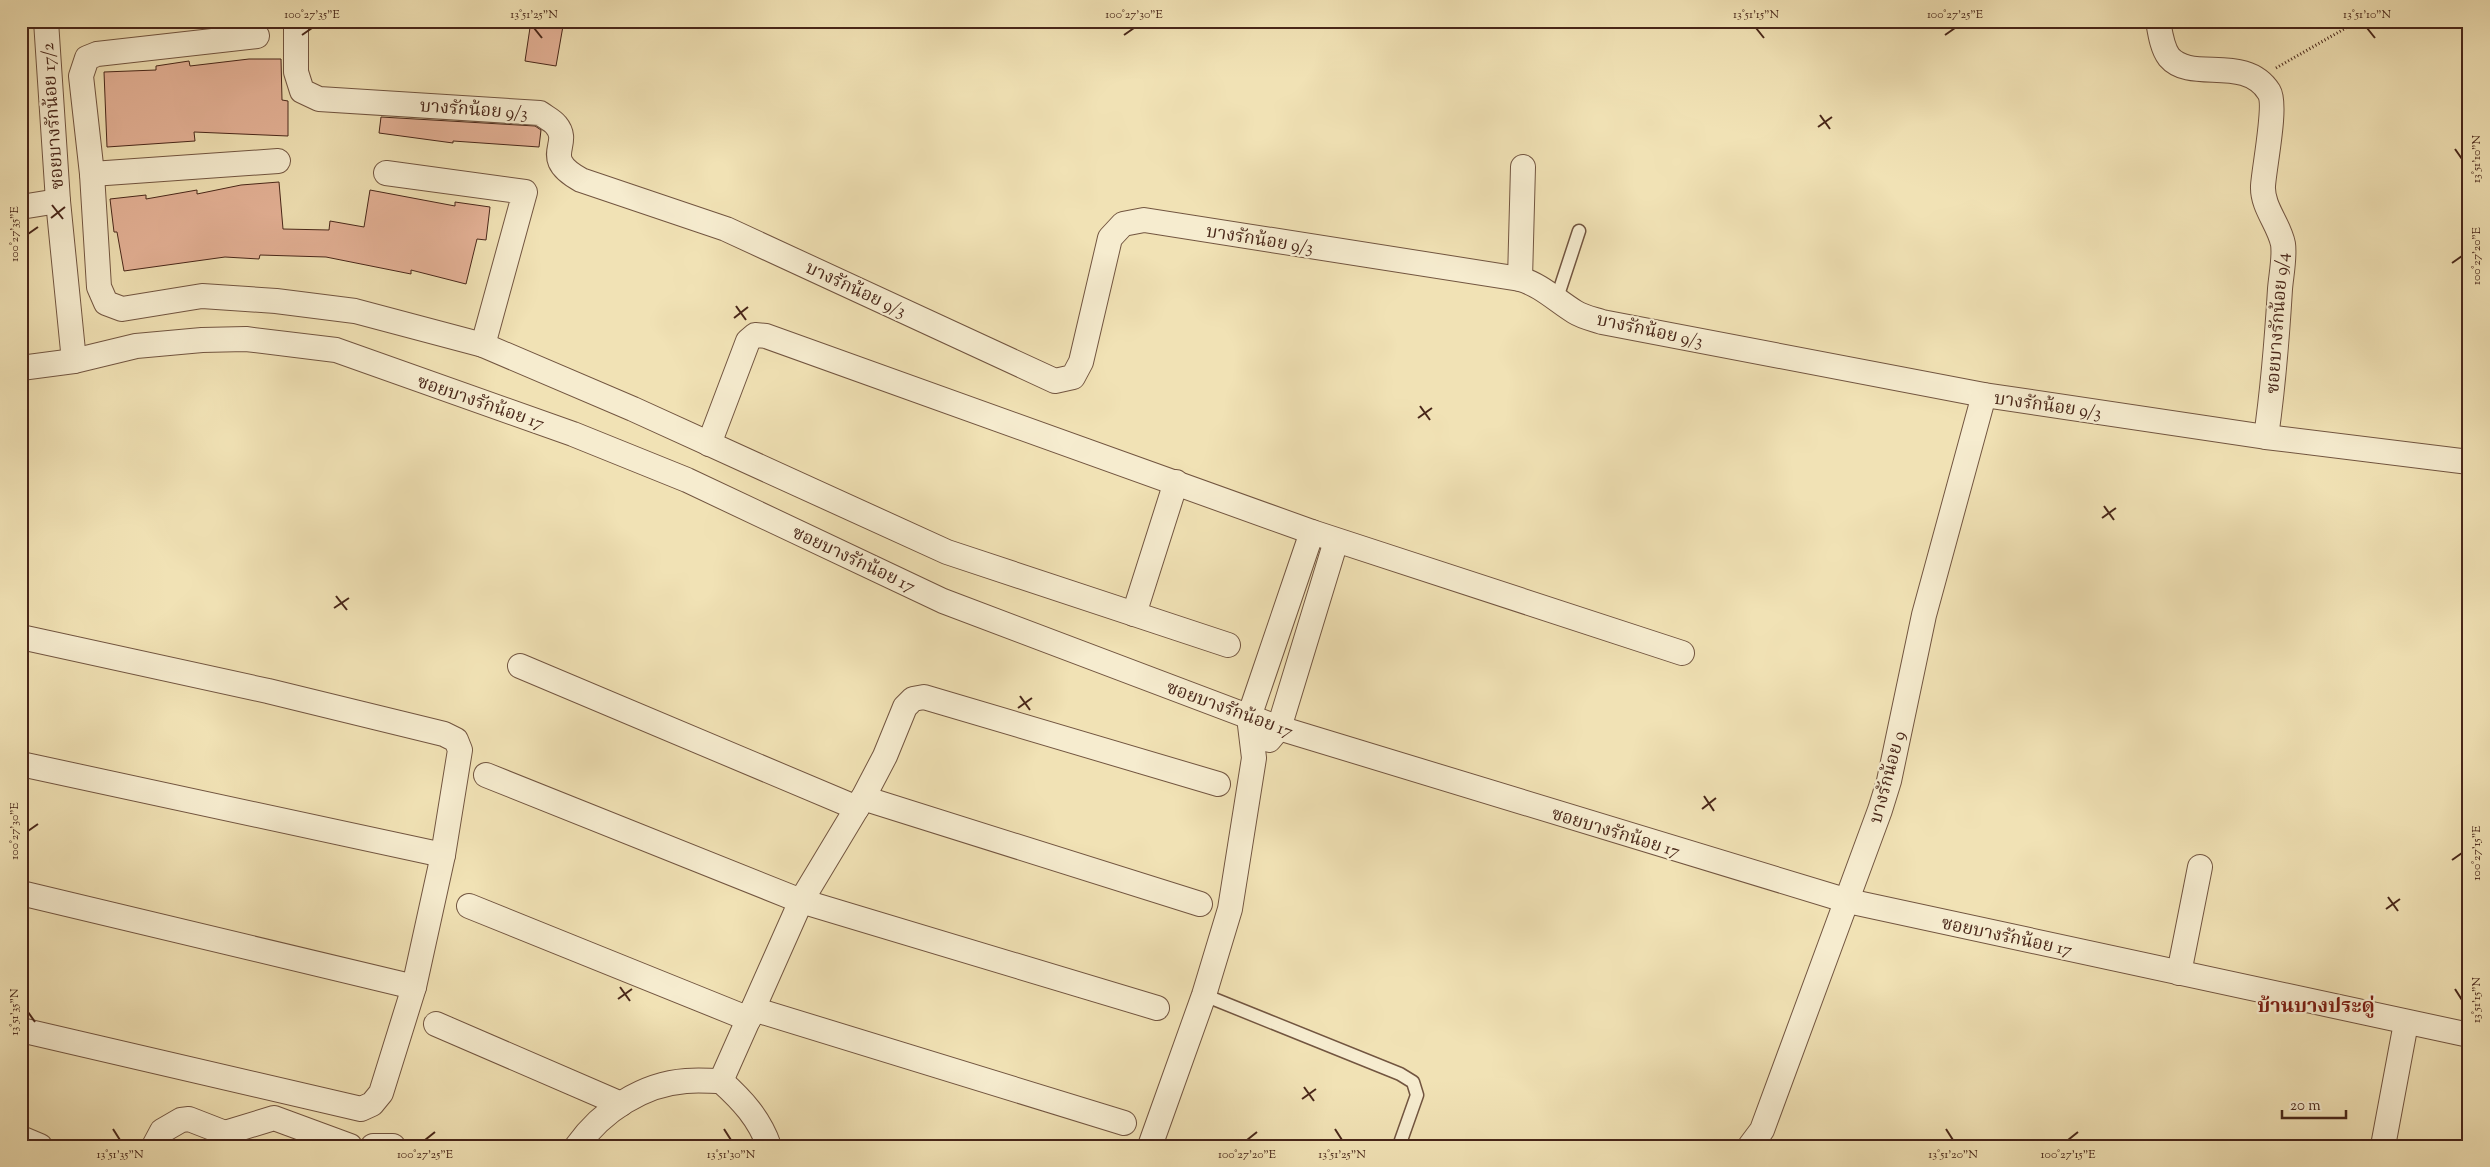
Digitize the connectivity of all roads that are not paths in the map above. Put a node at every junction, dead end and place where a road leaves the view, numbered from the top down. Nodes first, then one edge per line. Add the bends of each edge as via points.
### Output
1 (46, 21) edge
2 (296, 21) edge
3 (2160, 30) edge
4 (257, 36) dead end
5 (278, 161) dead end
6 (1523, 167) dead end
7 (386, 172) dead end
8 (92, 174) junction
9 (58, 201) junction
10 (21, 207) edge
11 (1579, 231) dead end
12 (1520, 279) junction
13 (1557, 298) junction
14 (483, 345) junction
15 (74, 361) junction
16 (21, 368) edge
17 (1984, 395) junction
18 (2266, 437) junction
19 (709, 444) junction
20 (2469, 462) edge
21 (1176, 482) junction
22 (1312, 532) junction
23 (1336, 541) junction
24 (1134, 614) junction
25 (21, 637) edge
26 (1228, 645) dead end
27 (1682, 654) dead end
28 (520, 666) dead end
29 (1249, 718) junction
30 (1279, 728) junction
31 (1254, 758) junction
32 (21, 764) edge
33 (486, 775) dead end
34 (1218, 784) dead end
35 (860, 803) junction
36 (443, 855) junction
37 (2200, 867) dead end
38 (21, 893) edge
39 (801, 901) junction
40 (1848, 901) junction
41 (1200, 904) dead end
42 (470, 906) dead end
43 (2179, 974) junction
44 (414, 986) junction
45 (1204, 994) junction
46 (1156, 1008) dead end
47 (751, 1014) junction
48 (2406, 1023) junction
49 (436, 1024) dead end
50 (21, 1030) edge
51 (2469, 1035) edge
52 (721, 1081) junction
53 (621, 1104) junction
54 (1124, 1123) dead end
55 (21, 1138) edge
56 (40, 1146) edge
57 (154, 1146) edge
58 (350, 1146) edge
59 (373, 1146) edge
60 (393, 1146) edge
61 (577, 1146) edge
62 (769, 1146) edge
63 (1150, 1146) edge
64 (1399, 1146) edge
65 (1750, 1146) edge
66 (2383, 1146) edge

1 - 9 street, ซอยบางรักน้อย 17/2
2 - 12 street, บางรักน้อย 9/3 via 296,72 302,90 319,99 540,113 557,126 561,142 558,157 565,171 581,180 726,229 1055,381 1073,377 1081,362 1110,238 1122,224 1144,220
3 - 18 street, ซอยบางรักน้อย 9/4 via 2170,58 2186,67 2238,71 2258,78 2271,94 2263,189 2283,244 2275,372
4 - 8 street via 97,54 87,58 81,76
5 - 8 street
6 - 12 street
7 - 14 street via 525,192
8 - 14 street via 99,287 106,303 122,309 202,296 276,301 355,311
9 - 10 street
9 - 15 street, ซอยบางรักน้อย 17/2
11 - 13 lane
12 - 13 street, บางรักน้อย 9/3
13 - 17 street, บางรักน้อย 9/3 via 1577,313 1602,322
14 - 19 street
15 - 16 street, ซอยบางรักน้อย 17
15 - 29 street, ซอยบางรักน้อย 17 via 136,346 246,338 336,350 590,441 687,480 943,601
17 - 18 street, บางรักน้อย 9/3
17 - 40 street, บางรักน้อย 9 via 1924,614 1889,781
18 - 20 street, บางรักน้อย 9/3
19 - 21 street via 748,341 756,335
19 - 24 street via 947,552
21 - 22 street
21 - 24 street
22 - 23 street
22 - 29 street
23 - 27 street
23 - 30 street
24 - 26 street
25 - 36 street via 268,691 444,734 456,740 460,750
28 - 35 street
29 - 30 street, ซอยบางรักน้อย 17
29 - 31 street
30 - 31 street
30 - 40 street, ซอยบางรักน้อย 17
31 - 45 street via 1230,908
32 - 36 street
33 - 39 street
34 - 35 street via 924,697 913,699 905,707 885,756
35 - 39 street
35 - 41 street
36 - 44 street
37 - 43 street
38 - 44 street
39 - 46 street
39 - 47 street
40 - 43 street, ซอยบางรักน้อย 17
40 - 65 street, บางรักน้อย 9 via 1762,1130
42 - 47 street
43 - 48 street, ซอยบางรักน้อย 17
44 - 50 street via 380,1093 372,1104 361,1109
45 - 63 street
45 - 64 lane via 1413,1082 1417,1095
47 - 52 street
47 - 54 street
48 - 51 street, ซอยบางรักน้อย 17
48 - 66 street
49 - 53 street
52 - 53 street via 669,1084
52 - 62 street via 746,1104 764,1130
53 - 61 street via 608,1112
55 - 56 street
57 - 58 street via 162,1131 180,1120 189,1119 225,1133 274,1118
59 - 60 street

